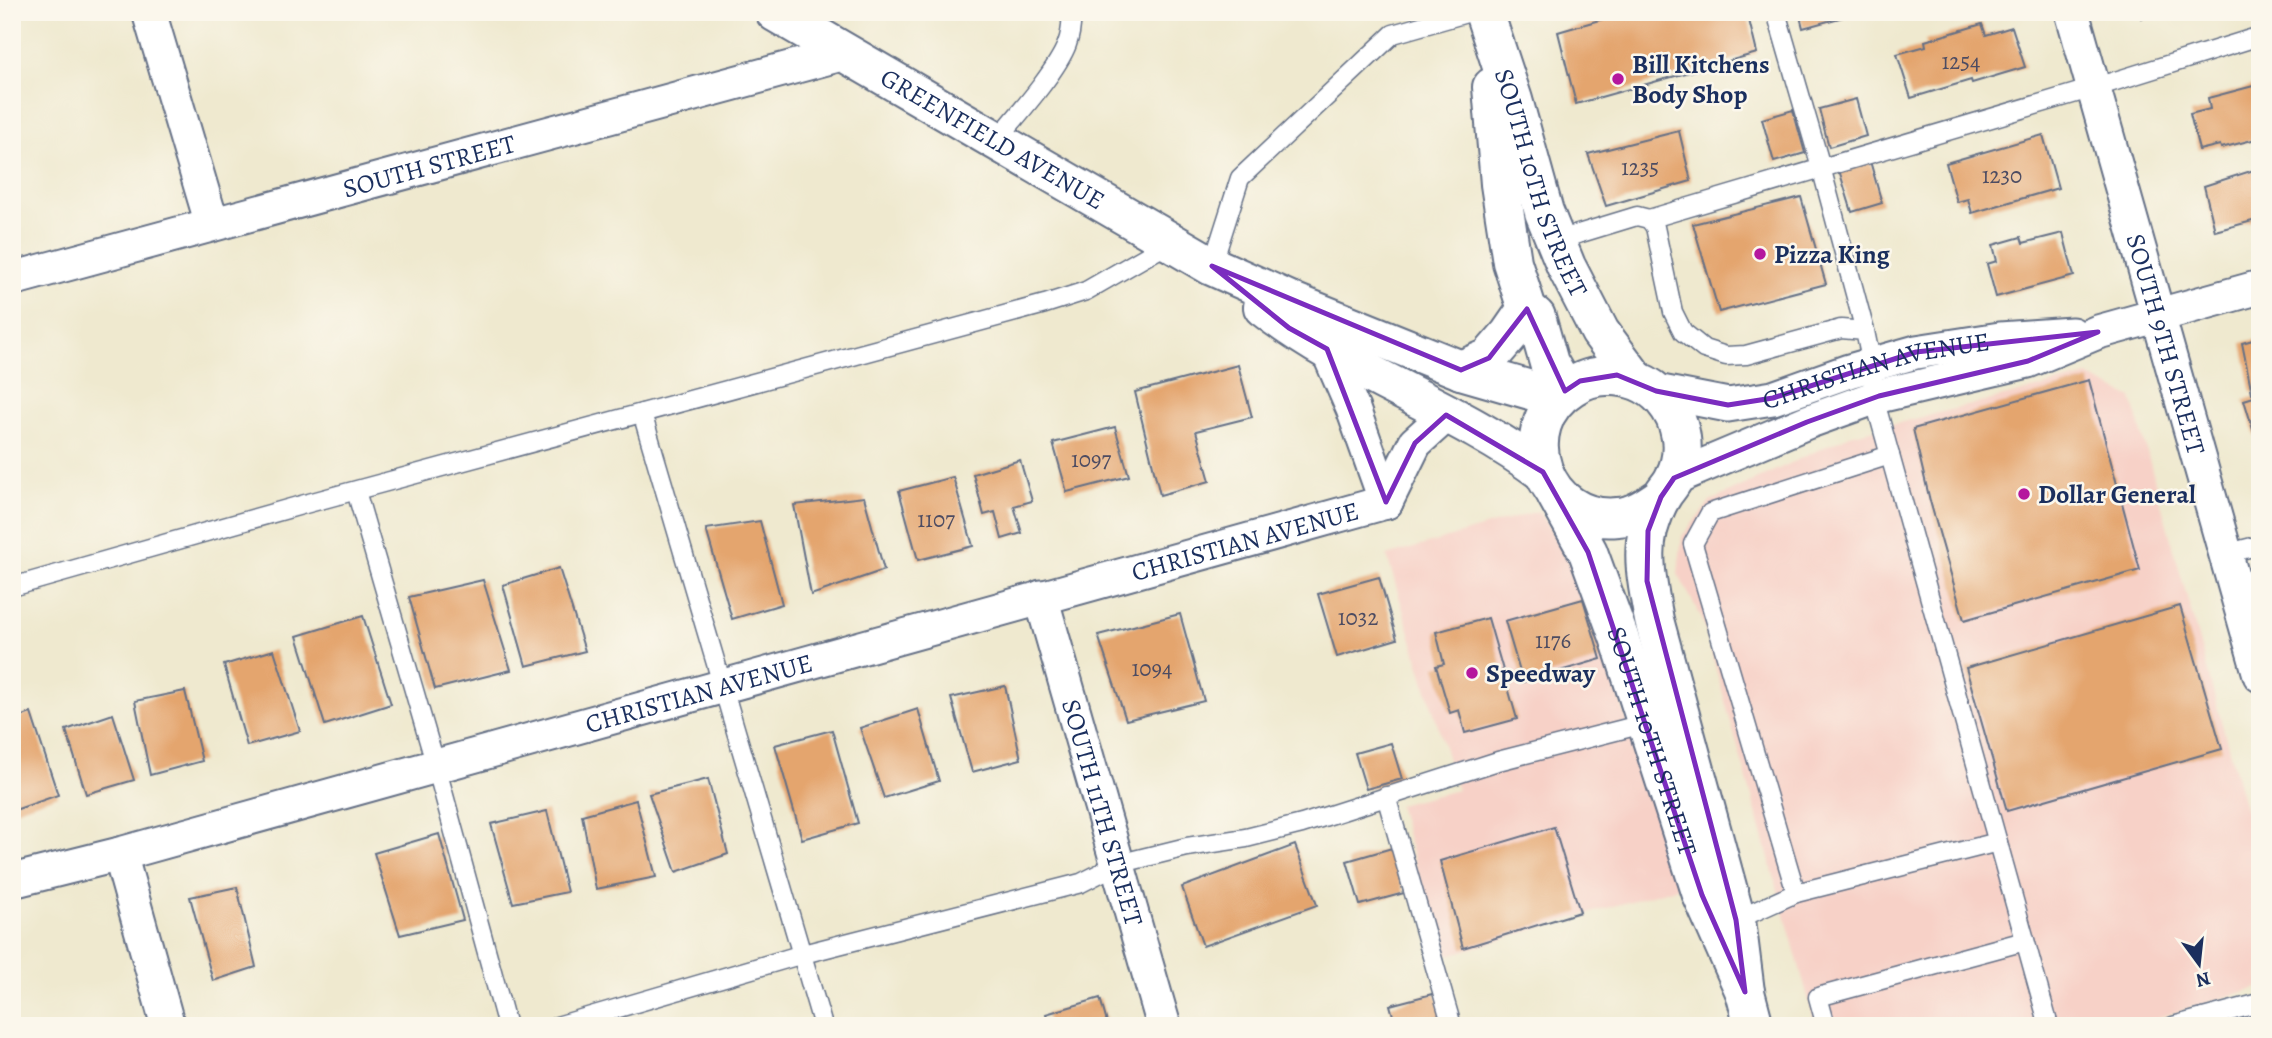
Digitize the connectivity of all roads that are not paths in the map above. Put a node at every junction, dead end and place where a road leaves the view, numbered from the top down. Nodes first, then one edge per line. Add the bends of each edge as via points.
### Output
1 (149, 12) edge
2 (775, 12) edge
3 (1071, 12) edge
4 (1470, 12) edge
5 (1484, 12) edge
6 (1776, 12) edge
7 (2072, 12) edge
8 (2260, 36) edge
9 (845, 52) junction
10 (2093, 88) junction
11 (996, 141) junction
12 (1821, 167) junction
13 (1648, 219) junction
14 (212, 223) junction
15 (1556, 241) junction
16 (1171, 242) junction
17 (1212, 266) junction
18 (12, 279) edge
19 (2260, 287) edge
20 (1527, 309) junction
21 (2157, 316) junction
22 (1864, 331) junction
23 (2098, 332) junction
24 (1327, 349) junction
25 (1872, 365) junction
26 (1461, 370) junction
27 (1646, 385) junction
28 (1561, 394) junction
29 (1874, 398) junction
30 (642, 413) junction
31 (1446, 415) junction
32 (1890, 456) junction
33 (1549, 483) junction
34 (1668, 488) junction
35 (356, 491) junction
36 (1386, 502) junction
37 (2260, 545) edge
38 (2225, 554) junction
39 (12, 587) edge
40 (1041, 597) junction
41 (2260, 675) edge
42 (724, 685) junction
43 (1647, 723) junction
44 (436, 766) junction
45 (1386, 796) junction
46 (1998, 842) junction
47 (120, 854) junction
48 (1118, 864) junction
49 (12, 881) edge
50 (1796, 893) junction
51 (1736, 920) junction
52 (2025, 941) junction
53 (803, 954) junction
54 (2260, 1003) edge
55 (1747, 1016) edge
56 (168, 1026) edge
57 (507, 1026) edge
58 (557, 1026) edge
59 (823, 1026) edge
60 (1164, 1026) edge
61 (1452, 1026) edge
62 (1826, 1026) edge
63 (2049, 1026) edge
64 (2173, 1026) edge

1 - 14 street
2 - 9 main road, GREENFIELD AVENUE
3 - 11 lane via 1067,46 1056,65
4 - 17 lane via 1393,34 1240,178
5 - 15 main road, SOUTH 10TH STREET
5 - 20 main road, SOUTH 10TH STREET via 1500,184 1512,262
6 - 12 lane
7 - 10 street, SOUTH 9TH STREET
8 - 10 lane
9 - 11 main road, GREENFIELD AVENUE
9 - 14 street, SOUTH STREET
10 - 12 lane
10 - 21 street, SOUTH 9TH STREET
11 - 16 main road, GREENFIELD AVENUE
12 - 13 lane
12 - 22 lane
13 - 15 lane via 1637,216
13 - 22 lane via 1655,227 1673,312 1683,332 1704,349 1726,356 1746,355 1841,329
14 - 18 street, SOUTH STREET
15 - 27 main road, SOUTH 10TH STREET via 1600,332
16 - 17 main road, GREENFIELD AVENUE
16 - 30 lane via 1086,291
17 - 24 main road, GREENFIELD AVENUE via 1289,328
17 - 26 main road, GREENFIELD AVENUE
19 - 21 street, CHRISTIAN AVENUE
20 - 26 main road via 1489,358
20 - 28 main road, SOUTH 10TH STREET via 1536,317
21 - 23 street, CHRISTIAN AVENUE
21 - 38 street, SOUTH 9TH STREET
22 - 25 lane
23 - 25 street, CHRISTIAN AVENUE via 2000,339 1916,352
23 - 29 street, CHRISTIAN AVENUE via 2028,361
24 - 31 main road, GREENFIELD AVENUE
24 - 36 street
25 - 27 street, CHRISTIAN AVENUE via 1773,398 1728,405
25 - 29 lane
26 - 28 main road, GREENFIELD AVENUE
27 - 28 main road via 1617,375 1598,376
27 - 34 main road via 1672,410 1681,431 1681,455
28 - 33 main road via 1548,410 1538,441
29 - 32 lane
29 - 34 street, CHRISTIAN AVENUE via 1807,422
30 - 35 lane
30 - 42 lane
31 - 33 main road, GREENFIELD AVENUE via 1509,447
31 - 36 street via 1415,443
32 - 46 lane
32 - 50 lane via 1710,513 1693,544
33 - 34 main road via 1573,508 1595,516 1618,517 1641,511
33 - 43 main road, SOUTH 10TH STREET via 1588,552
34 - 51 main road, SOUTH 10TH STREET via 1648,531 1649,594
35 - 39 lane
35 - 44 lane
36 - 40 street, CHRISTIAN AVENUE
37 - 38 lane
38 - 41 street, SOUTH 9TH STREET
40 - 42 street, CHRISTIAN AVENUE
40 - 48 street, SOUTH 11TH STREET
42 - 44 street, CHRISTIAN AVENUE
42 - 53 lane
43 - 45 lane via 1498,761
43 - 55 main road, SOUTH 10TH STREET via 1702,895
44 - 47 street, CHRISTIAN AVENUE
44 - 57 lane
45 - 48 lane via 1257,836
45 - 61 lane
46 - 50 lane
46 - 52 lane
47 - 49 street, CHRISTIAN AVENUE
47 - 56 street
48 - 53 lane via 1081,883
48 - 60 street, SOUTH 11TH STREET
50 - 51 lane
51 - 55 main road, SOUTH 10TH STREET
52 - 62 lane via 1818,997
52 - 63 lane
53 - 58 lane
53 - 59 lane
54 - 64 lane

